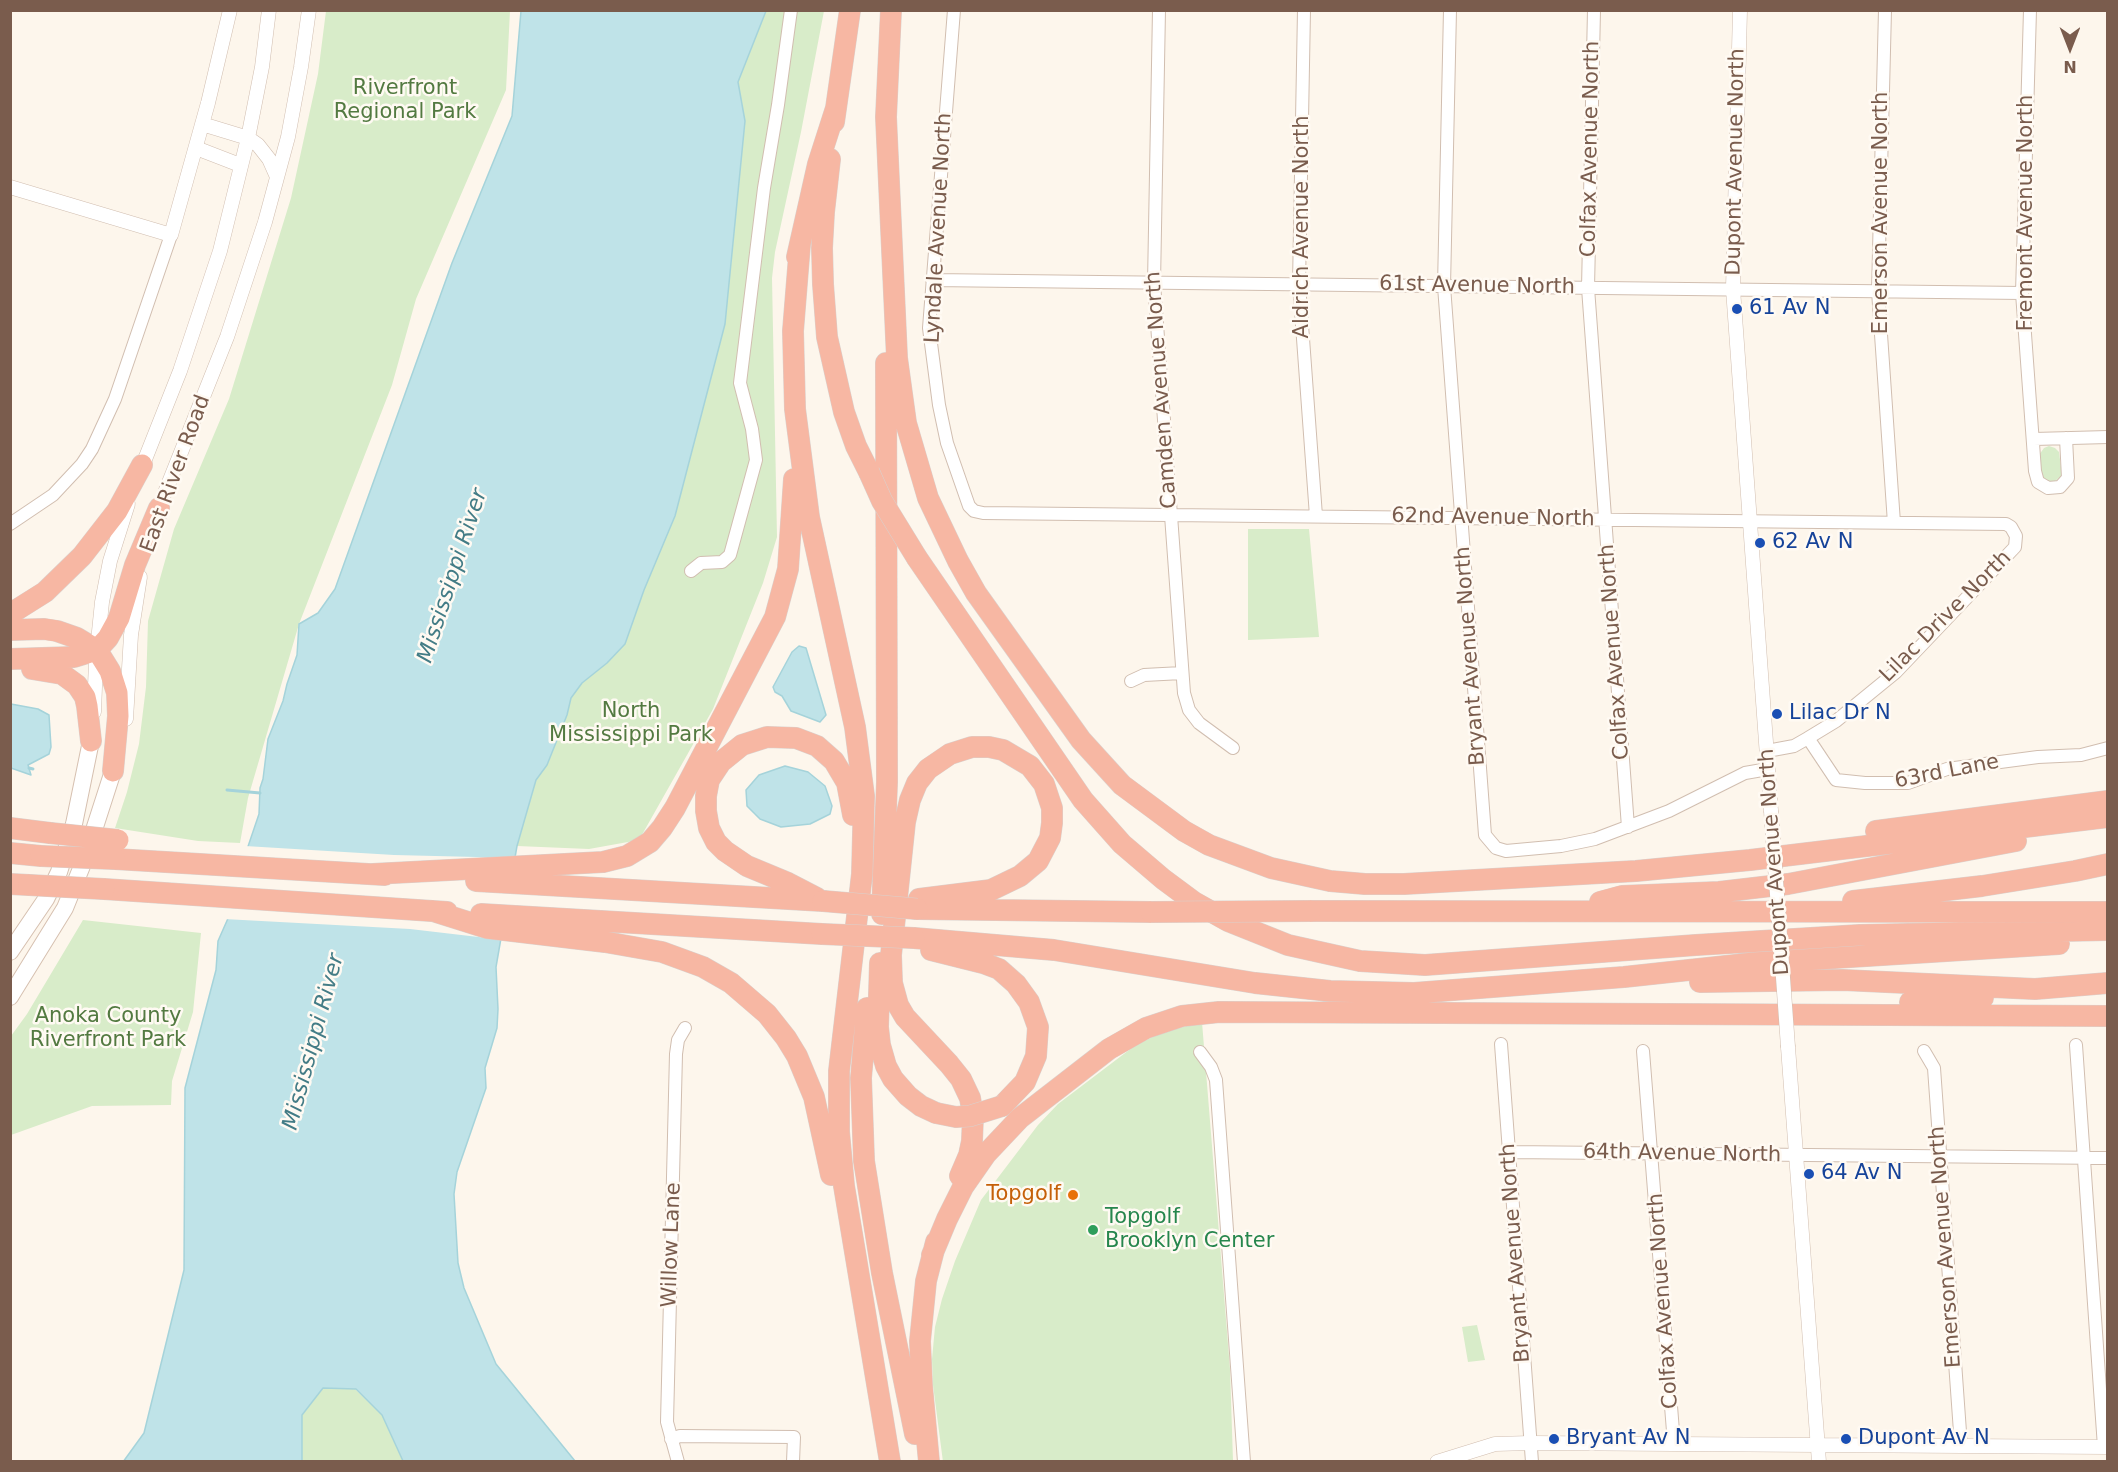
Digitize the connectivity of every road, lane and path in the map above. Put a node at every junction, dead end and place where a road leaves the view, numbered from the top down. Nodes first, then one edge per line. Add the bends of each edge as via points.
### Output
1 (230, 10) edge
2 (269, 10) edge
3 (309, 10) edge
4 (791, 10) edge
5 (850, 10) edge
6 (891, 10) edge
7 (954, 10) edge
8 (1159, 10) edge
9 (1304, 10) edge
10 (1450, 10) edge
11 (1594, 10) edge
12 (1740, 10) edge
13 (1885, 10) edge
14 (2030, 10) edge
15 (836, 108) junction
16 (202, 124) junction
17 (248, 138) junction
18 (196, 148) junction
19 (240, 165) junction
20 (277, 177) junction
21 (10, 187) edge
22 (889, 195) junction
23 (171, 235) junction
24 (800, 244) junction
25 (932, 280) junction
26 (1154, 283) junction
27 (1299, 285) junction
28 (1444, 286) junction
29 (1588, 288) junction
30 (1733, 290) junction
31 (1878, 291) junction
32 (2022, 293) junction
33 (2108, 437) edge
34 (2034, 438) junction
35 (2067, 438) junction
36 (142, 465) junction
37 (159, 508) junction
38 (974, 511) joint
39 (1172, 515) junction
40 (1316, 516) junction
41 (1461, 518) junction
42 (1605, 520) junction
43 (1750, 522) junction
44 (1894, 523) junction
45 (10, 524) edge
46 (2011, 527) joint
47 (691, 571) dead end
48 (10, 614) edge
49 (10, 630) edge
50 (97, 650) junction
51 (10, 659) edge
52 (10, 667) edge
53 (1182, 674) junction
54 (1131, 681) dead end
55 (1808, 738) junction
56 (92, 741) junction
57 (1233, 748) dead end
58 (2108, 748) edge
59 (1767, 751) junction
60 (1768, 769) junction
61 (113, 771) junction
62 (2108, 801) edge
63 (2108, 818) edge
64 (2108, 823) edge
65 (1629, 827) junction
66 (10, 828) edge
67 (10, 853) edge
68 (181, 861) junction
69 (2108, 864) edge
70 (1636, 871) junction
71 (553, 874) junction
72 (19, 891) edge
73 (823, 901) junction
74 (918, 904) junction
75 (1564, 910) junction
76 (2108, 910) edge
77 (1690, 912) junction
78 (551, 926) junction
79 (2108, 930) edge
80 (2108, 942) edge
81 (913, 943) junction
82 (10, 952) edge
83 (880, 958) junction
84 (850, 972) junction
85 (1624, 977) junction
86 (2100, 984) edge
87 (10, 998) edge
88 (1624, 1013) junction
89 (2108, 1016) edge
90 (685, 1028) dead end
91 (1501, 1044) dead end
92 (2076, 1045) dead end
93 (1644, 1051) dead end
94 (1924, 1051) dead end
95 (1200, 1052) dead end
96 (1509, 1152) junction
97 (1653, 1153) junction
98 (1797, 1155) junction
99 (1940, 1156) junction
100 (2084, 1157) junction
101 (2108, 1158) edge
102 (932, 1255) junction
103 (876, 1382) junction
104 (671, 1439) junction
105 (1530, 1443) junction
106 (1674, 1444) junction
107 (1817, 1445) junction
108 (1960, 1446) junction
109 (2106, 1447) edge
110 (678, 1461) edge
111 (793, 1461) edge
112 (890, 1461) edge
113 (921, 1461) edge
114 (929, 1461) edge
115 (1244, 1461) edge
116 (1437, 1461) edge
117 (1532, 1461) edge
118 (1819, 1461) edge

1 - 16 street
2 - 17 street, East River Road
3 - 20 street, East River Road via 288,137
4 - 47 street via 740,383 756,460 730,555 722,562 701,563
5 - 15 highway
6 - 22 highway via 886,97
7 - 25 street, Lyndale Avenue North
8 - 26 street, Camden Avenue North
9 - 27 street, Aldrich Avenue North
10 - 28 street, Bryant Avenue North
11 - 29 street, Colfax Avenue North
12 - 30 street, Dupont Avenue North
13 - 31 street, Emerson Avenue North
14 - 32 street, Fremont Avenue North
15 - 24 highway via 818,164
15 - 79 highway, bridge via 823,228 824,301 830,353 856,446 885,507 917,558 1083,800 1116,837 1194,902 1228,921 1288,945 1360,961 1434,965 1860,935
16 - 17 street
16 - 18 street
17 - 19 street, East River Road
17 - 20 street via 269,159
18 - 19 street
18 - 23 street
19 - 36 street, East River Road via 202,309
20 - 37 street, East River Road via 228,337
21 - 23 street
22 - 70 highway via 898,376 908,431 928,498 976,593 1076,734 1122,785 1179,828 1209,845 1270,868 1330,881 1404,884
22 - 83 highway via 885,410 887,782
23 - 45 street via 115,399 92,449 53,495
24 - 71 highway via 792,281 788,379 793,518 788,569 775,617 675,808 656,836 620,859
24 - 84 highway via 793,331 795,410 809,516 855,727 864,796 862,874
25 - 26 street, 61st Avenue North
25 - 38 street, Lyndale Avenue North via 929,328 939,405 947,443
26 - 27 street, 61st Avenue North
26 - 39 street, Camden Avenue North
27 - 28 street, 61st Avenue North
27 - 40 street, Aldrich Avenue North
28 - 29 street, 61st Avenue North
28 - 41 street, Bryant Avenue North
29 - 30 street, 61st Avenue North
29 - 42 street, Colfax Avenue North
30 - 31 street, 61st Avenue North
30 - 43 street, Dupont Avenue North
31 - 32 street, 61st Avenue North
31 - 44 street, Emerson Avenue North
32 - 34 street, Fremont Avenue North
33 - 35 street
34 - 35 street
34 - 35 street, Fremont Avenue North via 2038,482 2048,488 2060,488 2068,478
36 - 48 highway via 117,511 82,556 45,592
36 - 50 street, East River Road via 105,582
37 - 50 highway via 119,618
37 - 61 street, East River Road via 138,590 126,717
38 - 39 street, 62nd Avenue North
39 - 40 street, 62nd Avenue North
39 - 53 street, Camden Avenue North
40 - 41 street, 62nd Avenue North
41 - 42 street, 62nd Avenue North
41 - 65 street, Bryant Avenue North via 1485,835 1496,848 1518,851 1561,846
42 - 43 street, 62nd Avenue North
42 - 65 street, Colfax Avenue North
43 - 44 street, 62nd Avenue North
43 - 59 street, Dupont Avenue North
44 - 46 street, 62nd Avenue North
46 - 55 street, Lilac Drive North via 2016,536 2015,547 1944,623 1896,672 1836,721
49 - 50 highway via 57,631
50 - 51 highway via 66,658
50 - 56 street, East River Road
50 - 61 highway via 117,693
52 - 56 highway via 53,672 73,681 85,697
53 - 54 street via 1144,675
53 - 57 street, Camden Avenue North via 1189,710 1199,723
55 - 58 street, 63rd Lane via 1836,780 1865,783 1908,783 1947,769 2081,755
55 - 59 street, Lilac Drive North via 1794,746
56 - 82 main road via 74,824 58,872 46,899
59 - 60 street, Dupont Avenue North
60 - 65 street via 1745,773
60 - 98 street, Dupont Avenue North, bridge
61 - 87 main road, East River Road via 65,908
62 - 70 highway via 1661,859
63 - 70 highway
64 - 75 highway via 1788,884 1719,892 1622,896
66 - 68 highway, bridge via 118,840
67 - 68 highway, bridge
68 - 71 highway via 373,874
69 - 77 highway via 1890,897
71 - 73 highway
72 - 78 highway, bridge via 190,895 432,911
73 - 74 highway, bridge via 888,907
73 - 84 highway via 747,866 716,842 708,820 707,788 721,762 742,745 767,737 796,738 823,750 843,775 851,799 856,841
74 - 75 highway, bridge via 1151,912
74 - 102 highway via 991,890 1013,881 1038,861 1050,838 1052,808 1044,784 1030,766 997,749 958,750 936,762 922,776 907,809 891,955 892,983 905,1017 961,1079 973,1115 969,1155 942,1219
75 - 77 highway
76 - 77 highway
78 - 81 highway, bridge via 822,934
78 - 103 highway via 676,956 703,967 746,995 786,1038 806,1076 817,1110
80 - 85 highway via 1754,963
81 - 83 highway, bridge via 991,965 1011,978 1029,1002 1038,1027 1036,1056 1025,1082 1002,1106 970,1116 936,1113 908,1096 893,1079 879,1036
81 - 85 highway via 1054,950 1255,983 1330,991 1414,993
83 - 113 highway via 869,990 866,1019 861,1078 863,1146 878,1250
84 - 103 highway via 839,1071 839,1132
85 - 86 highway via 1680,982 1843,980 2035,989
86 - 88 highway via 1966,999
88 - 89 highway
88 - 102 highway via 1219,1012 1157,1023 1102,1053 1011,1127 963,1187
90 - 104 street, Willow Lane via 676,1054 667,1422
91 - 96 street, Bryant Avenue North
92 - 100 street
93 - 97 street, Colfax Avenue North
94 - 99 street, Emerson Avenue North via 1934,1068
95 - 115 street via 1216,1080
96 - 97 street, 64th Avenue North
96 - 105 street, Bryant Avenue North
97 - 98 street, 64th Avenue North
97 - 106 street, Colfax Avenue North
98 - 99 street, 64th Avenue North
98 - 107 street, Dupont Avenue North
99 - 100 street, 64th Avenue North
99 - 108 street, Emerson Avenue North
100 - 101 street, 64th Avenue North
100 - 109 street
102 - 114 highway via 920,1341
103 - 112 highway
104 - 110 street, Willow Lane
104 - 111 street via 794,1437
105 - 106 street
105 - 116 street via 1495,1444
105 - 117 street, Bryant Avenue North
106 - 107 street
107 - 108 street
107 - 118 street, Dupont Avenue North
108 - 109 street

